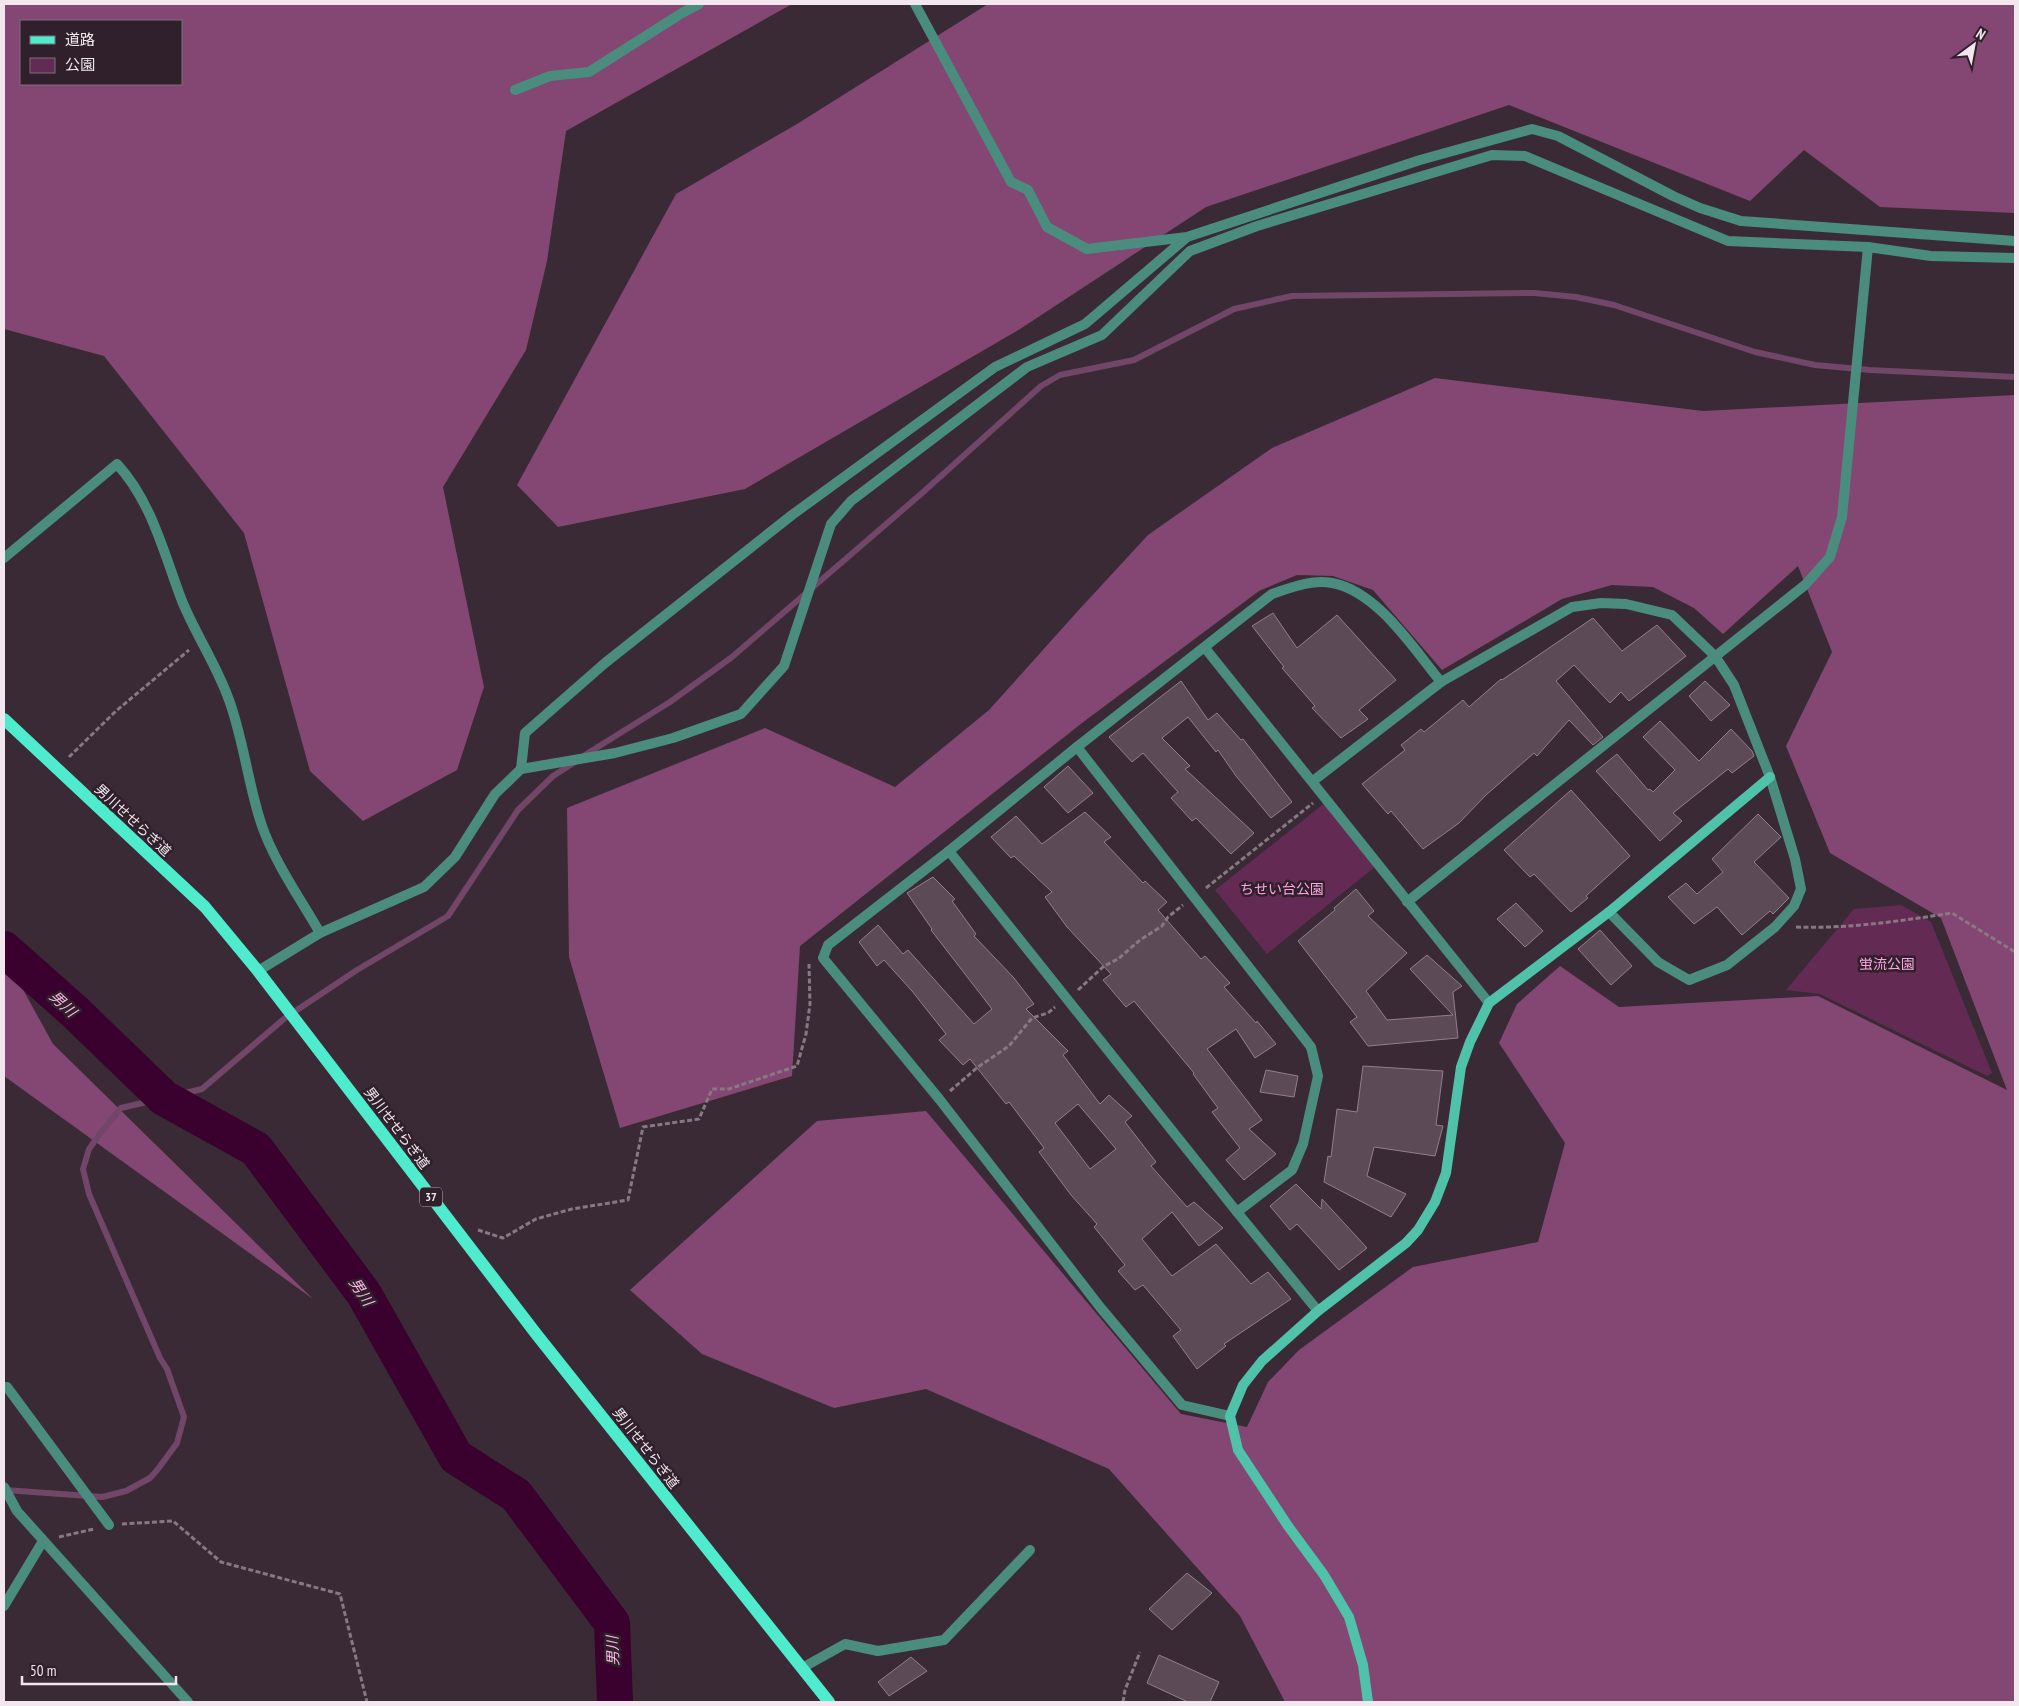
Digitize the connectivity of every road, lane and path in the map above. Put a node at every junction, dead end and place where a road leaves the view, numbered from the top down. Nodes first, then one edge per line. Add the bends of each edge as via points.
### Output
1 (700, 4) edge
2 (915, 4) edge
3 (515, 90) dead end
4 (1187, 237) junction
5 (2015, 241) edge
6 (1868, 247) junction
7 (2015, 258) edge
8 (4, 558) edge
9 (201, 640) junction
10 (1204, 648) junction
11 (1715, 656) junction
12 (1441, 682) junction
13 (4, 719) edge
14 (1077, 747) junction
15 (57, 769) junction
16 (521, 769) junction
17 (1770, 777) junction
18 (1313, 781) junction
19 (1323, 795) junction
20 (949, 851) junction
21 (1194, 897) junction
22 (1407, 902) junction
23 (1609, 912) junction
24 (1775, 926) junction
25 (320, 933) junction
26 (826, 950) junction
27 (2015, 952) edge
28 (258, 971) junction
29 (1066, 998) junction
30 (1488, 1003) junction
31 (940, 1100) junction
32 (1236, 1212) junction
33 (476, 1229) dead end
34 (1318, 1311) junction
35 (4, 1387) edge
36 (1230, 1416) junction
37 (4, 1487) edge
38 (109, 1525) junction
39 (44, 1541) junction
40 (1030, 1550) dead end
41 (4, 1606) edge
42 (1140, 1652) dead end
43 (802, 1668) junction
44 (188, 1702) edge
45 (367, 1702) edge
46 (829, 1702) edge
47 (1123, 1702) edge
48 (1368, 1702) edge

1 - 3 street via 589,72 550,76
2 - 4 street via 1011,182 1028,190 1047,228 1087,249
4 - 5 street via 1420,160 1532,128 1558,136 1700,208 1741,220
4 - 16 street via 1085,324 995,367 792,516 605,663 525,732
6 - 7 street via 1931,256
6 - 11 street via 1842,517 1830,557 1805,585
6 - 16 street via 1728,241 1525,156 1492,155 1257,226 1190,251 1102,335 1027,367 851,501 831,524 784,666 741,714 674,738 615,753
8 - 9 street via 118,464 148,509 183,603
9 - 15 path via 116,711
9 - 25 street via 229,700 262,826 272,850
10 - 12 street via 1272,594 1303,584 1331,583 1360,593 1381,610
10 - 14 street
10 - 18 street
11 - 12 street via 1672,615 1626,604 1601,603 1572,607
11 - 17 street via 1734,685
11 - 22 street
12 - 18 street
13 - 15 main road, 男川せせらぎ道 / 37
14 - 20 street
14 - 21 street
15 - 28 main road, 男川せせらぎ道 / 37 via 205,908
16 - 25 street via 495,794 455,857 424,887
17 - 23 street
17 - 24 street via 1801,889 1794,906
18 - 19 street
19 - 21 path
19 - 22 street
20 - 26 street via 828,944
20 - 29 street
21 - 29 path via 1168,917 1162,926 1104,966 1083,988
21 - 32 street via 1311,1047 1318,1076 1303,1144 1292,1170
22 - 30 street
23 - 24 street via 1658,962 1689,980 1727,965
23 - 30 street
24 - 27 path via 1820,928 1884,923 1952,912
25 - 28 street
26 - 31 street via 823,958
26 - 33 path via 808,957 810,1004 797,1066 729,1089 712,1089 699,1118 643,1127 628,1200 572,1209 536,1219 503,1238
28 - 43 main road, 男川せせらぎ道 / 37 via 537,1335
29 - 31 path via 1048,1014 1032,1018 1009,1046 978,1067
29 - 32 street
30 - 34 street via 1461,1067 1446,1173 1435,1202 1406,1243
31 - 36 street via 1100,1307 1182,1405
32 - 34 street
34 - 36 street via 1262,1361 1243,1385
35 - 38 street
36 - 48 street via 1238,1450 1349,1617 1363,1665
37 - 39 street via 17,1511
38 - 39 path
38 - 45 path via 173,1521 221,1562 340,1594
39 - 41 street
39 - 44 street
40 - 43 street via 944,1640 878,1651 845,1644
42 - 47 path
43 - 46 main road, 男川せせらぎ道 / 37

